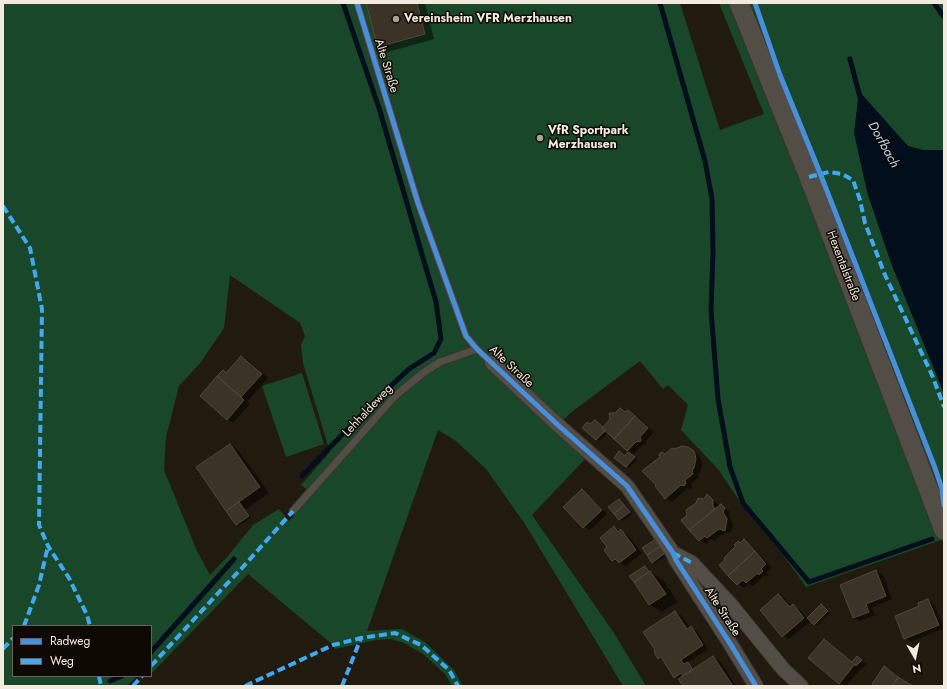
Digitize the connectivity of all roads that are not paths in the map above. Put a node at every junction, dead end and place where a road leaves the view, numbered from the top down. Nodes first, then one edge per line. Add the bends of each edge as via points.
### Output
1 (357, 3) edge
2 (739, 3) edge
3 (477, 349) junction
4 (492, 363) joint
5 (293, 511) dead end
6 (944, 530) edge
7 (673, 553) junction
8 (756, 686) edge
9 (801, 686) edge

1 - 3 lane, Alte Straße via 433,248 466,336
2 - 6 main road, Hexentalstraße via 809,177
3 - 4 lane, Alte Straße
3 - 5 lane, Lehhaldeweg via 440,362 396,396
4 - 7 street, Alte Straße via 628,486
7 - 8 street, Alte Straße
7 - 9 street via 692,563 731,605 783,669

